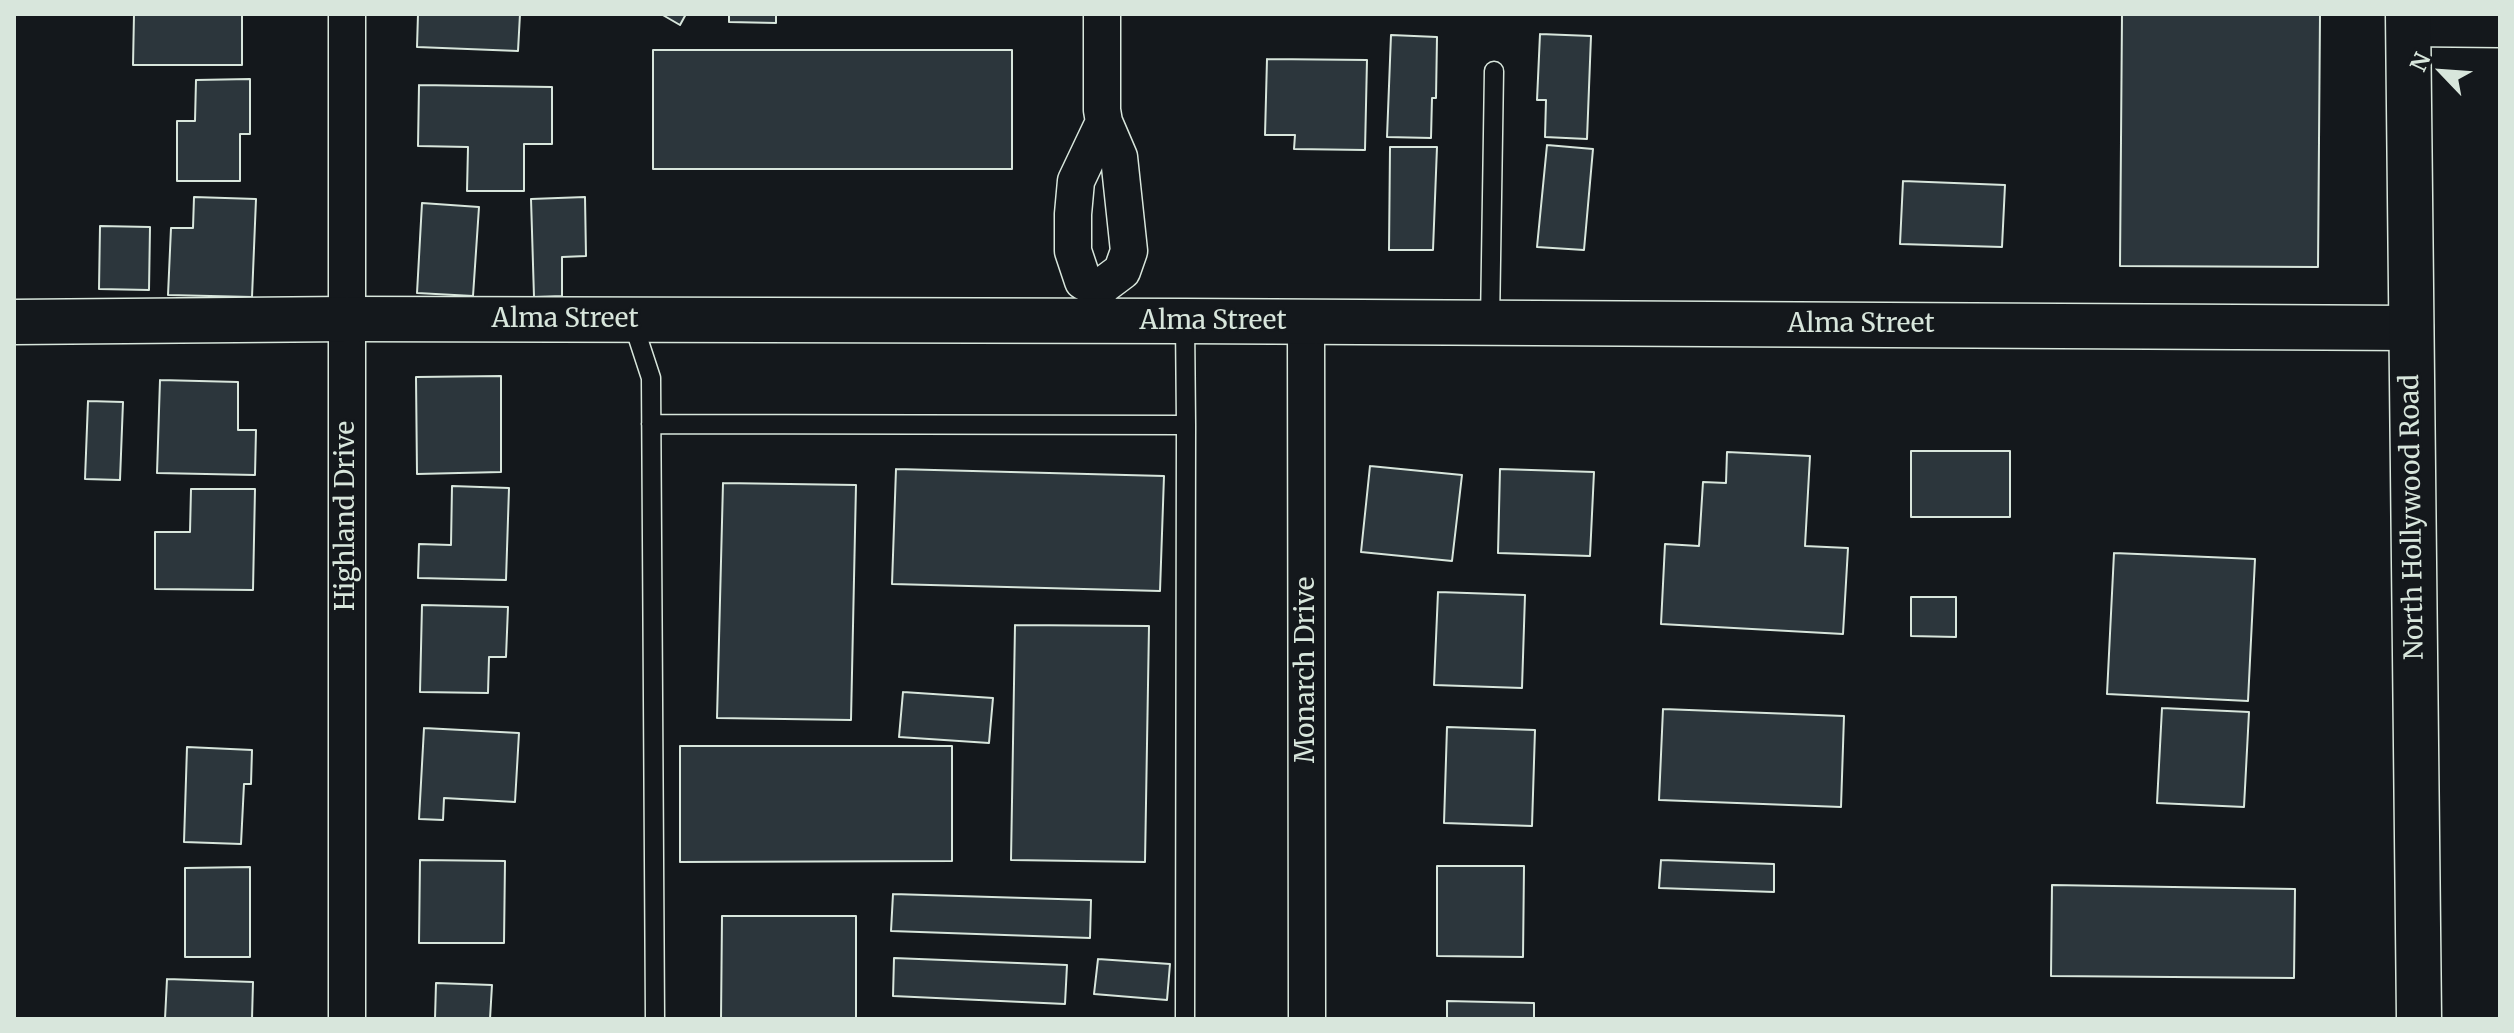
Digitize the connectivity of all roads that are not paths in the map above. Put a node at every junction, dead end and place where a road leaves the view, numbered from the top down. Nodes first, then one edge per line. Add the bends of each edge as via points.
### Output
1 (347, 14) edge
2 (1102, 14) edge
3 (2408, 21) edge
4 (2500, 29) edge
5 (1494, 71) dead end
6 (1104, 122) junction
7 (1098, 305) junction
8 (347, 319) junction
9 (632, 320) junction
10 (1185, 321) junction
11 (14, 322) edge
12 (1306, 322) junction
13 (1490, 323) junction
14 (2411, 328) junction
15 (651, 424) junction
16 (1186, 425) junction
17 (347, 1019) edge
18 (655, 1019) edge
19 (1185, 1019) edge
20 (1307, 1019) edge
21 (2419, 1019) edge

1 - 8 street, Highland Drive
2 - 6 street
3 - 4 street
3 - 14 street, North Hollywood Road
5 - 13 lane
6 - 7 street via 1076,181 1073,214 1073,251
6 - 7 street via 1119,157 1129,251
7 - 9 street, Alma Street
7 - 10 street, Alma Street
8 - 9 street, Alma Street
8 - 11 street, Alma Street
8 - 17 street, Highland Drive
9 - 15 lane via 651,378
10 - 12 street, Alma Street
10 - 16 lane
12 - 13 street, Alma Street
12 - 20 street, Monarch Drive
13 - 14 street, Alma Street
14 - 21 street, North Hollywood Road
15 - 16 lane
15 - 18 lane
16 - 19 lane

